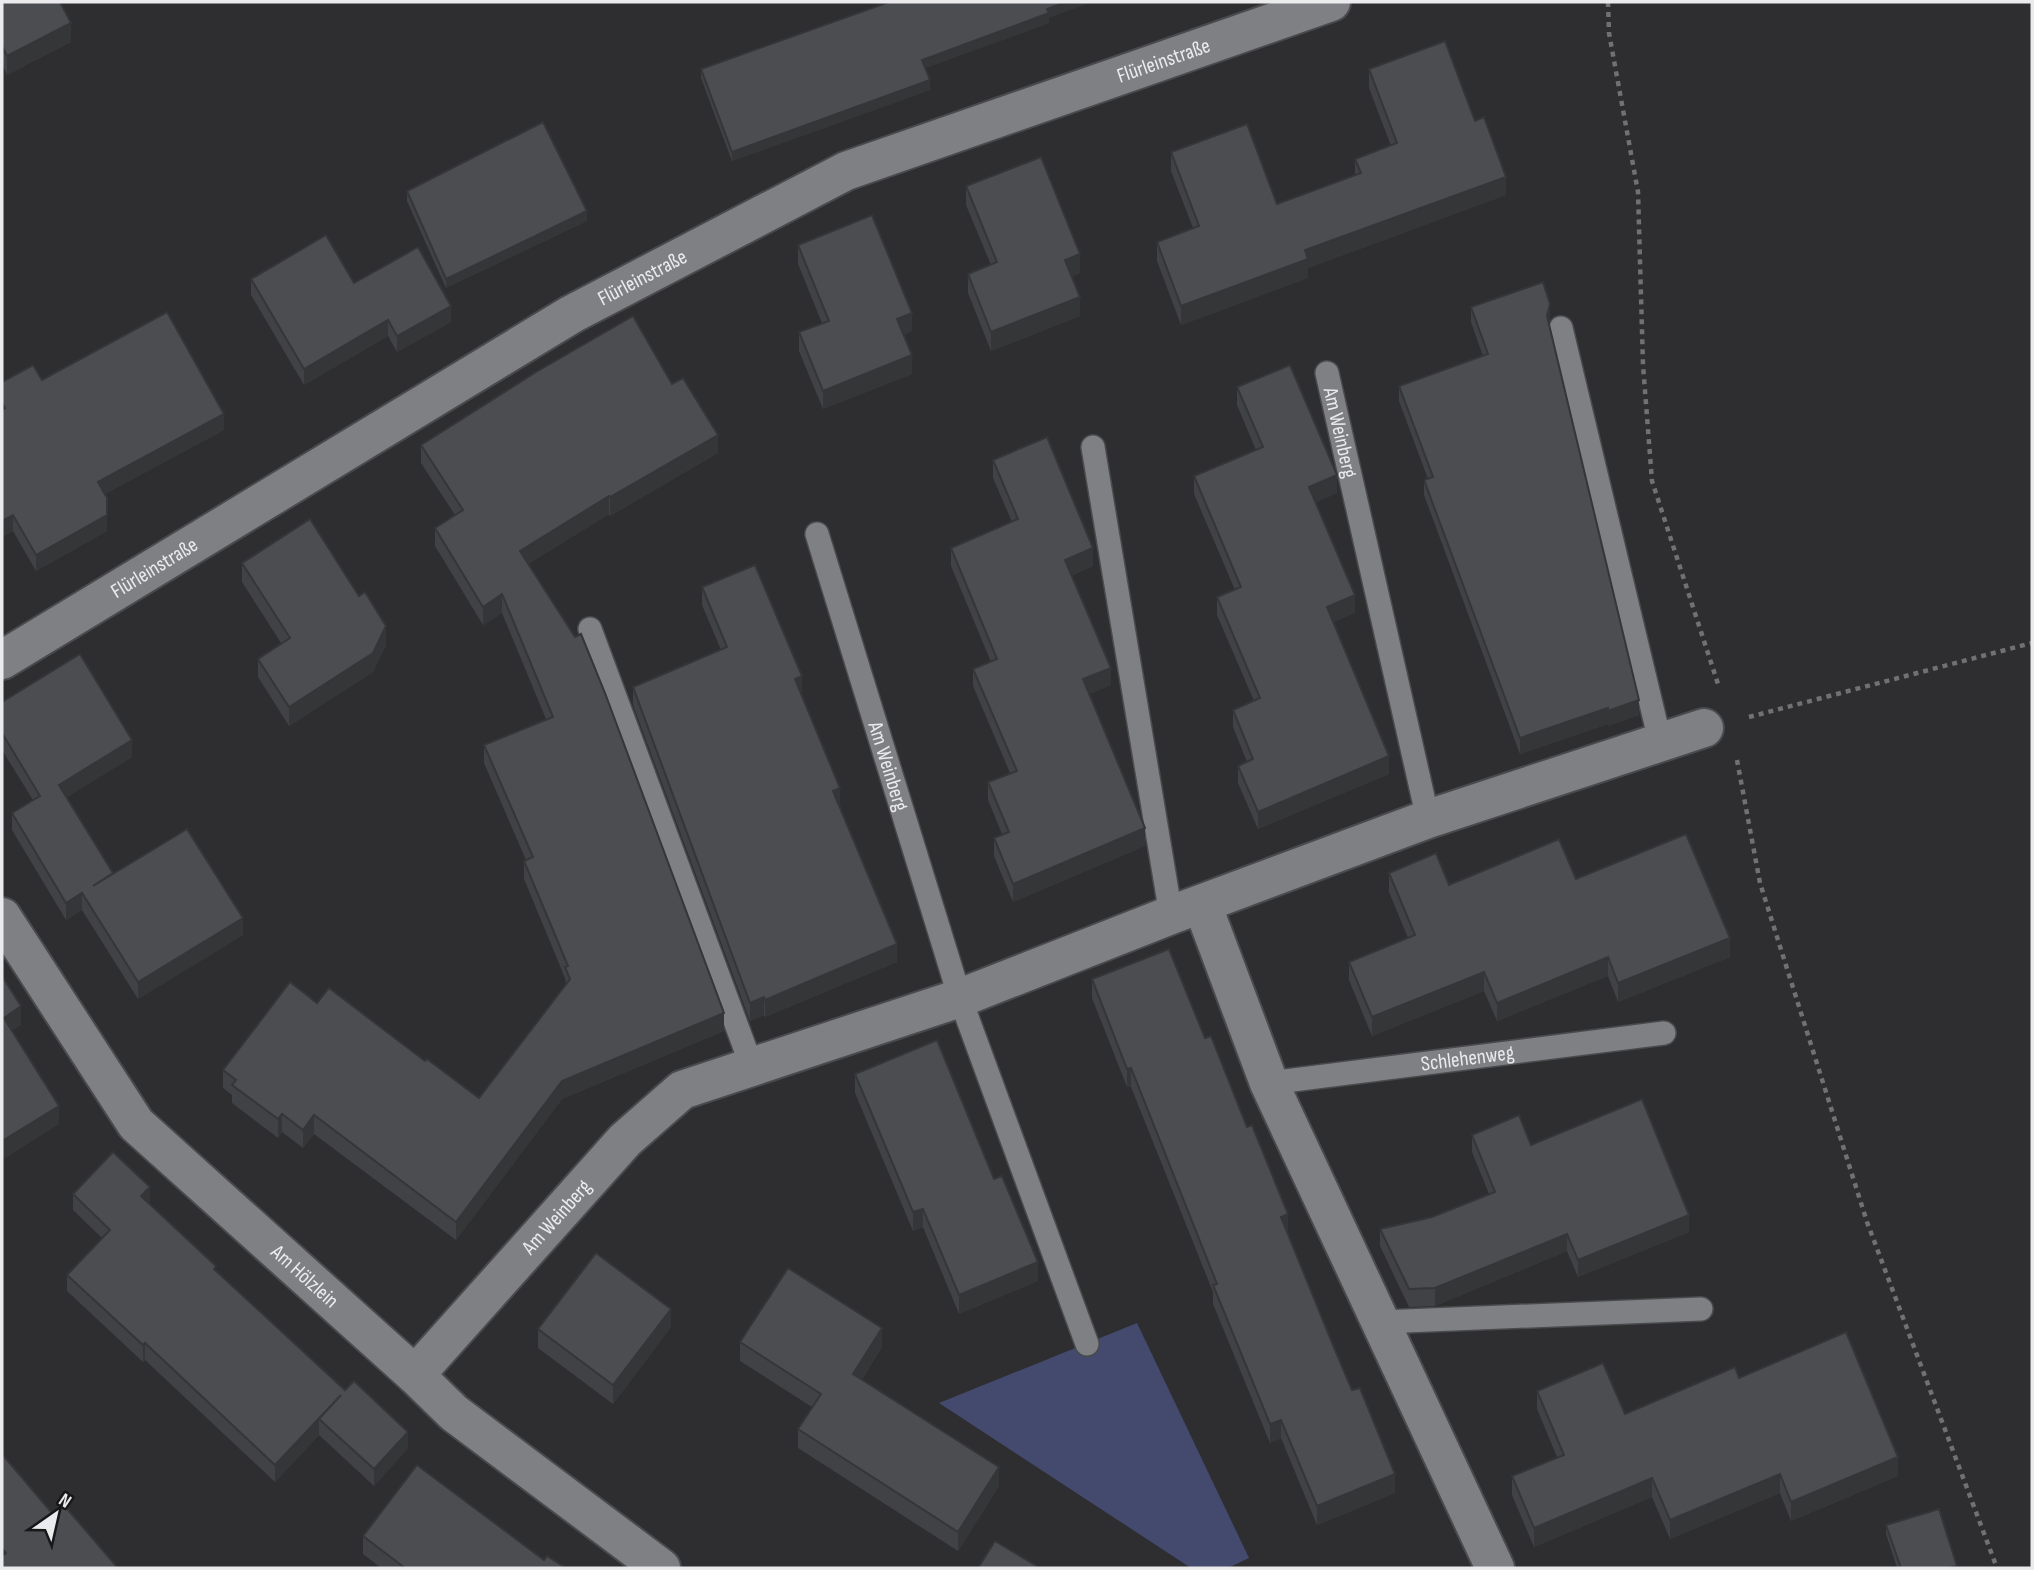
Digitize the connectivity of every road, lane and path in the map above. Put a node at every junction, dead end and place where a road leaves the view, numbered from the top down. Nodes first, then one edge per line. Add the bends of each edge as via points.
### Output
1 (1331, 2) edge
2 (1608, 2) edge
3 (1561, 328) dead end
4 (1327, 373) dead end
5 (1093, 447) dead end
6 (817, 534) dead end
7 (590, 629) dead end
8 (2032, 643) edge
9 (2, 660) edge
10 (1717, 725) junction
11 (1660, 741) junction
12 (1428, 819) junction
13 (1186, 910) junction
14 (4, 928) edge
15 (960, 998) junction
16 (1664, 1033) dead end
17 (752, 1067) junction
18 (1269, 1083) junction
19 (1701, 1309) dead end
20 (1381, 1322) junction
21 (1087, 1344) dead end
22 (415, 1375) junction
23 (661, 1568) edge
24 (1495, 1568) edge
25 (1997, 1568) edge

1 - 9 street, Flürleinstraße via 846,171 572,314
2 - 10 path via 1609,33 1638,192 1652,481
3 - 11 lane
4 - 12 lane, Am Weinberg
5 - 13 lane
6 - 15 lane, Am Weinberg
7 - 17 lane
8 - 10 path
10 - 11 street, Am Weinberg
10 - 25 path via 1760,883 1863,1209
11 - 12 street, Am Weinberg
12 - 13 street, Am Weinberg
13 - 15 street, Am Weinberg
13 - 18 street
14 - 22 street, Am Hölzlein via 136,1125
15 - 17 street, Am Weinberg
15 - 21 lane, Am Weinberg
16 - 18 lane, Schlehenweg
17 - 22 street, Am Weinberg via 682,1090 625,1140
18 - 20 street
19 - 20 lane
20 - 24 street
22 - 23 street, Am Hölzlein via 454,1413

